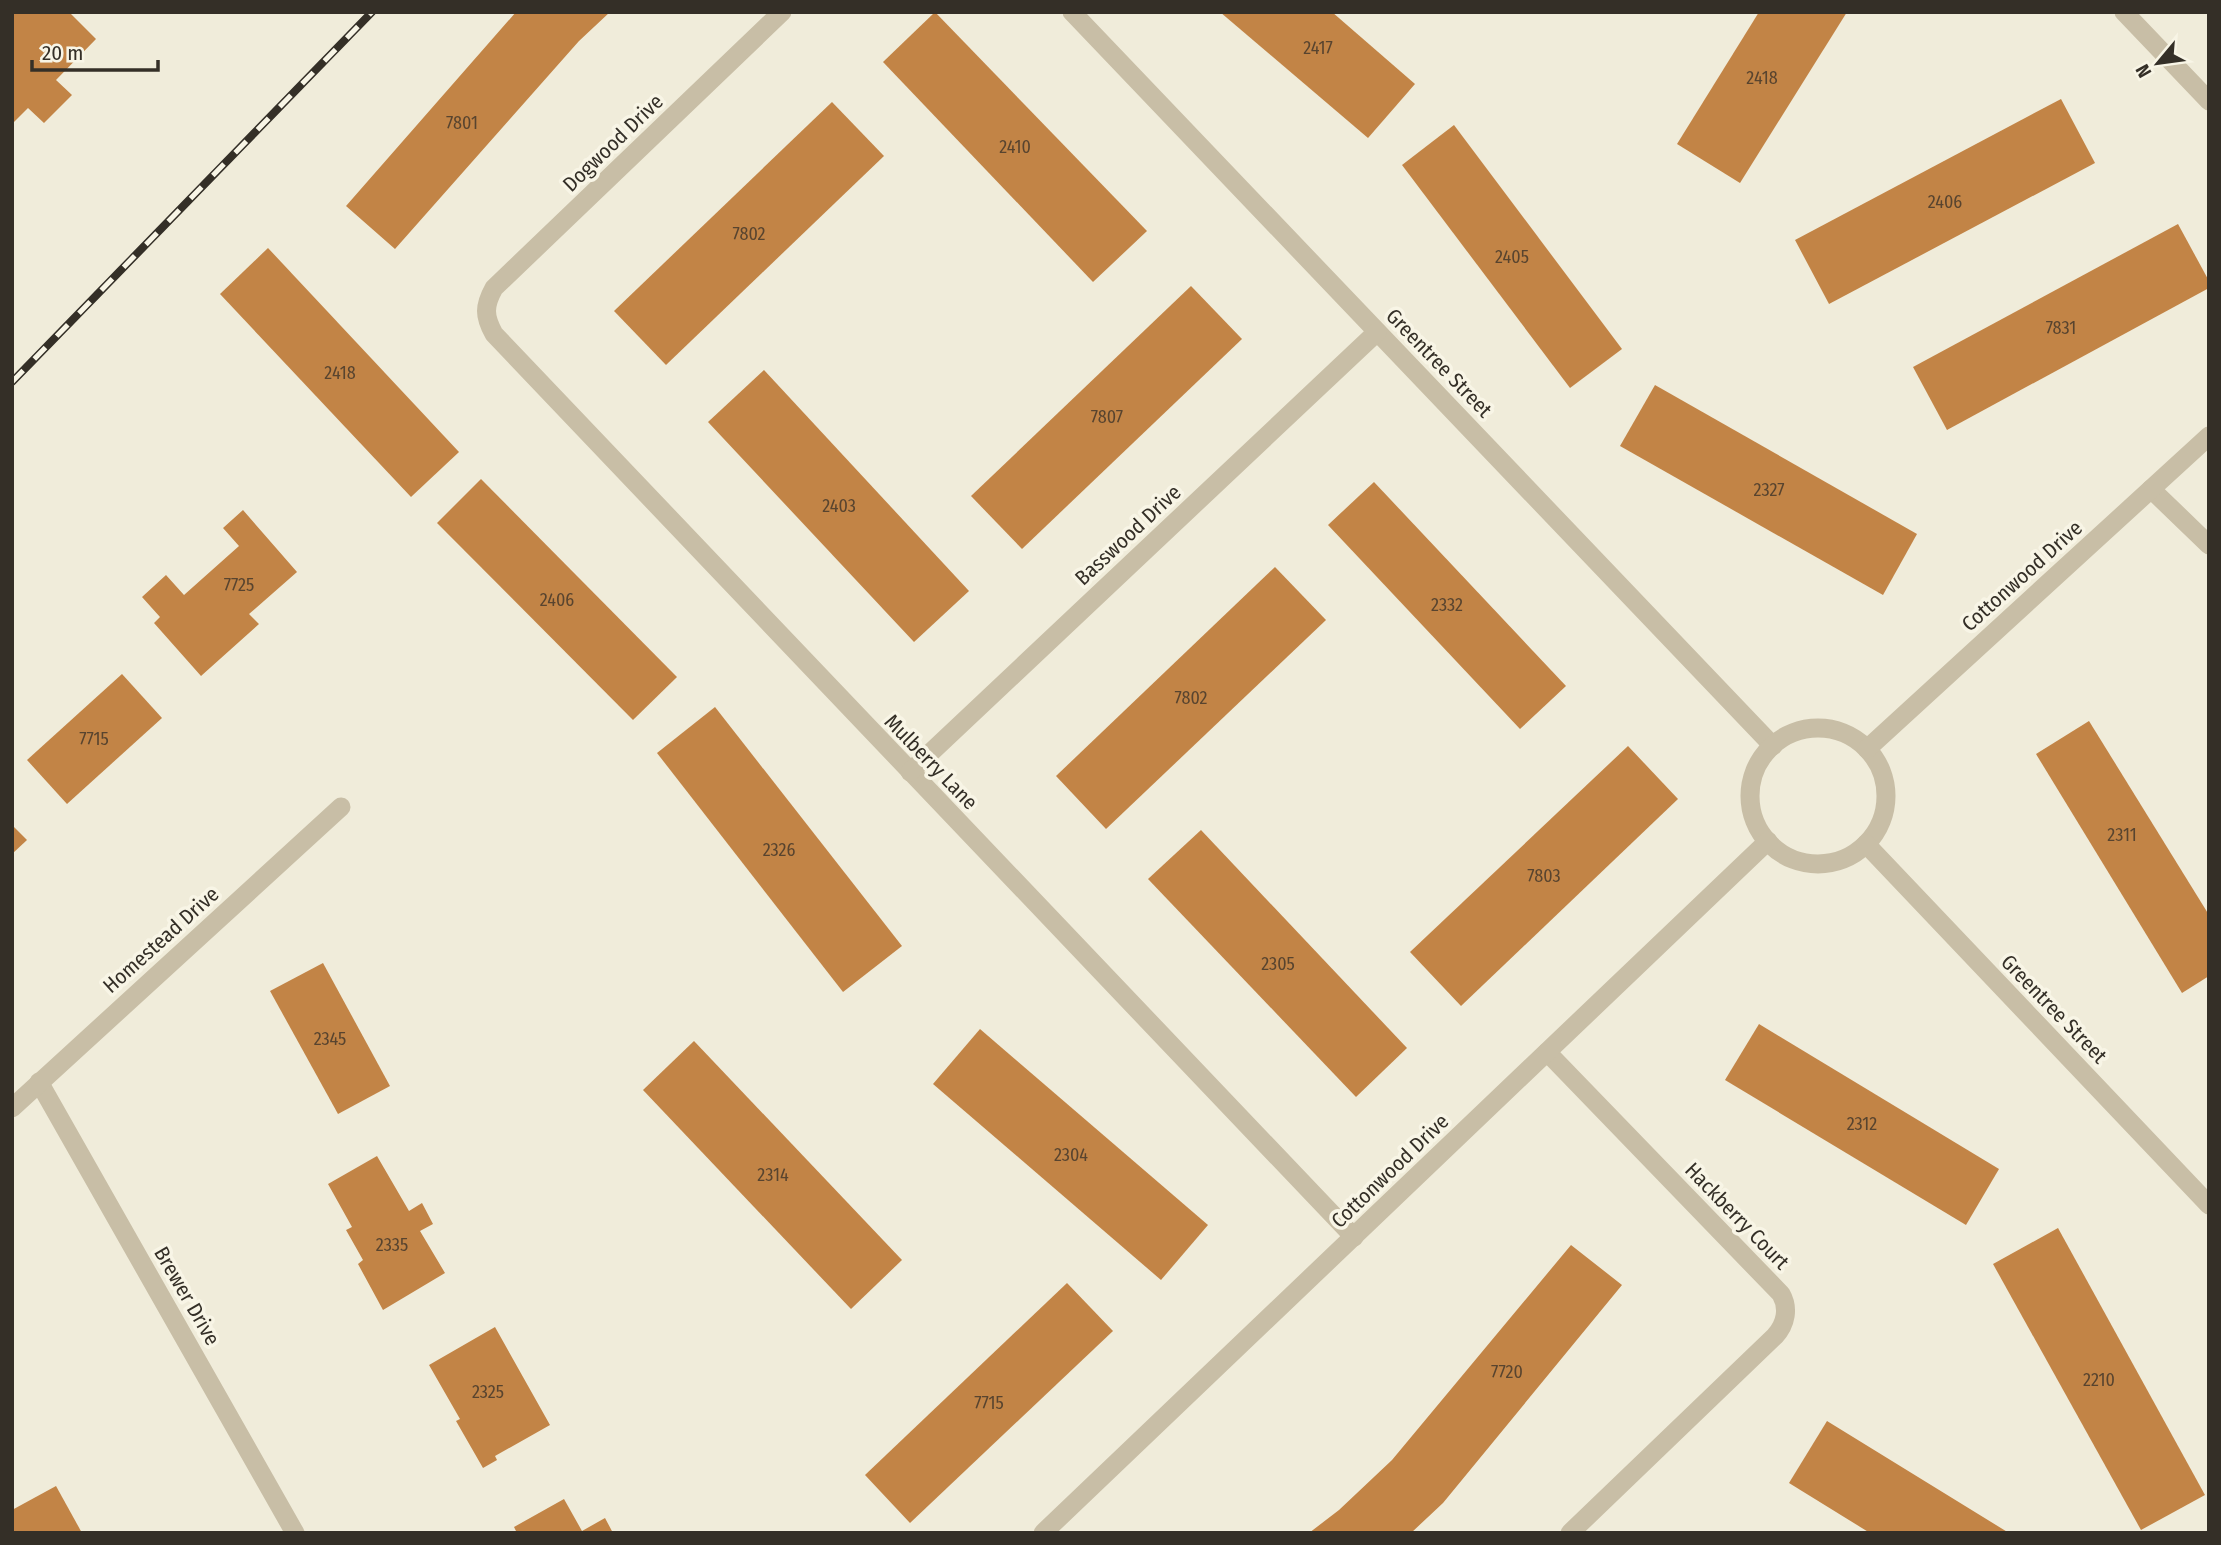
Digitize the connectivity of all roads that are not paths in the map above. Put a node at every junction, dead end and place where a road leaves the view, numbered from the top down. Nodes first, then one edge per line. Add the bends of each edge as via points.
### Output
1 (782, 12) edge
2 (1072, 12) edge
3 (2124, 12) edge
4 (2209, 101) edge
5 (486, 312) joint
6 (1377, 332) junction
7 (2209, 436) edge
8 (2151, 489) junction
9 (2209, 545) edge
10 (1773, 746) junction
11 (1867, 749) junction
12 (910, 772) junction
13 (341, 807) dead end
14 (1768, 842) junction
15 (1866, 844) junction
16 (1547, 1052) junction
17 (39, 1082) junction
18 (12, 1108) edge
19 (2209, 1205) edge
20 (1354, 1237) junction
21 (295, 1533) edge
22 (1042, 1533) edge
23 (1570, 1533) edge

1 - 5 street, Dogwood Drive via 494,288
2 - 6 street, Greentree Street
3 - 4 street
5 - 12 street, Mulberry Lane via 494,334
6 - 10 street, Greentree Street
6 - 12 street, Basswood Drive
7 - 8 street, Cottonwood Drive
8 - 9 street
8 - 11 street, Cottonwood Drive
10 - 11 street via 1795,732 1820,729 1846,734
10 - 14 street via 1755,770 1750,800
11 - 15 street via 1883,775 1886,804
12 - 20 street, Mulberry Lane
13 - 17 street, Homestead Drive
14 - 15 street via 1789,858 1816,864 1843,859
14 - 16 street, Cottonwood Drive
15 - 19 street, Greentree Street
16 - 20 street, Cottonwood Drive
16 - 23 street, Hackberry Court via 1781,1294 1786,1310 1784,1326 1775,1336
17 - 18 street, Homestead Drive
17 - 21 street, Brewer Drive
20 - 22 street, Cottonwood Drive

